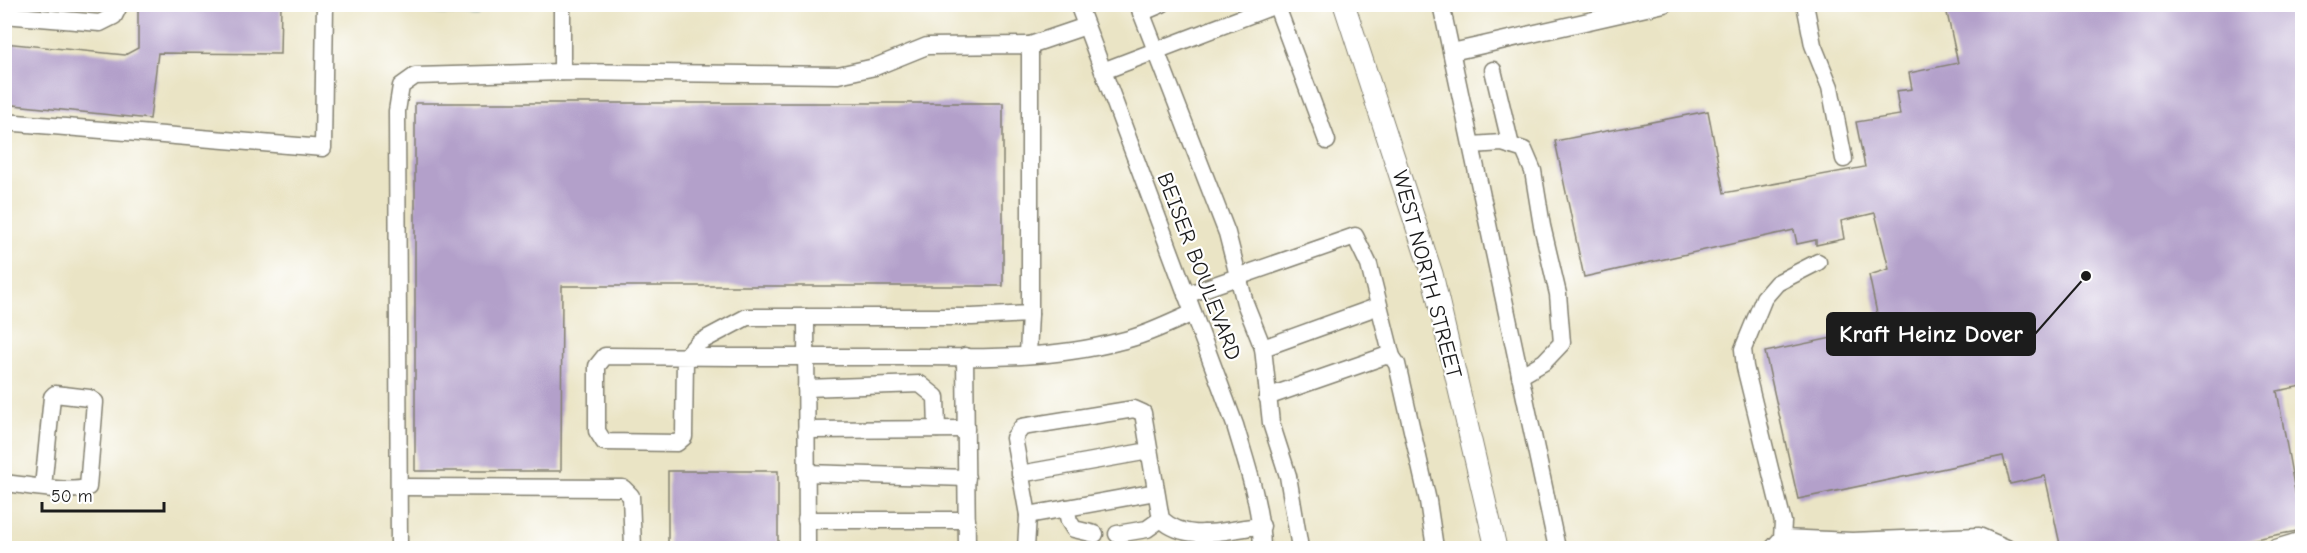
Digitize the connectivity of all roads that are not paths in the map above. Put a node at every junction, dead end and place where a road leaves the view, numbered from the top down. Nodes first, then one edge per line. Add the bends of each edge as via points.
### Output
1 (120, 4) edge
2 (325, 4) edge
3 (562, 4) edge
4 (1078, 4) edge
5 (1162, 4) edge
6 (1344, 4) edge
7 (1441, 4) edge
8 (1664, 4) edge
9 (1805, 4) edge
10 (1276, 5) edge
11 (1139, 9) edge
12 (4, 15) edge
13 (1086, 26) junction
14 (1030, 45) junction
15 (1156, 51) junction
16 (1452, 52) junction
17 (1493, 70) dead end
18 (1102, 71) junction
19 (562, 72) junction
20 (4, 122) edge
21 (1327, 141) dead end
22 (1472, 145) junction
23 (1511, 146) junction
24 (1844, 159) dead end
25 (1818, 262) dead end
26 (1239, 275) junction
27 (1186, 295) junction
28 (1379, 306) junction
29 (1193, 313) junction
30 (1030, 314) junction
31 (806, 317) junction
32 (1263, 348) junction
33 (1028, 354) junction
34 (965, 356) junction
35 (685, 357) junction
36 (806, 357) junction
37 (1392, 357) junction
38 (1520, 376) junction
39 (806, 388) junction
40 (1267, 397) junction
41 (937, 429) junction
42 (966, 429) junction
43 (806, 430) junction
44 (1149, 451) junction
45 (806, 473) junction
46 (1020, 474) junction
47 (967, 478) junction
48 (4, 483) edge
49 (44, 487) junction
50 (399, 487) junction
51 (1156, 492) junction
52 (1066, 508) junction
53 (1028, 515) junction
54 (1161, 519) junction
55 (806, 520) junction
56 (967, 520) junction
57 (1262, 526) junction
58 (1095, 534) dead end
59 (1117, 534) dead end
60 (2302, 540) edge
61 (1204, 541) edge
62 (1777, 543) edge
63 (399, 549) edge
64 (633, 549) edge
65 (807, 549) edge
66 (967, 549) edge
67 (1026, 549) edge
68 (1262, 549) edge
69 (1300, 549) edge
70 (1435, 549) edge
71 (1496, 549) edge
72 (1557, 549) edge
73 (2007, 549) edge
74 (2276, 549) edge

1 - 12 street via 114,16 100,23
2 - 20 street via 323,148
3 - 19 street
4 - 13 street, BEISER BOULEVARD
5 - 11 street
6 - 71 main road, WEST NORTH STREET via 1432,274
7 - 16 street
8 - 16 street
9 - 24 street via 1813,45 1830,87
10 - 15 street
10 - 21 street
11 - 15 street
13 - 14 street
13 - 18 street, BEISER BOULEVARD
14 - 19 street via 927,46 876,67 838,75
14 - 30 street
15 - 18 street
15 - 26 street via 1227,233
16 - 22 street
17 - 23 street
18 - 27 street, BEISER BOULEVARD
19 - 50 street via 415,76 401,86 397,111
22 - 23 street
22 - 38 street
23 - 38 street via 1524,150 1533,171 1558,294 1562,343 1544,362
25 - 62 street via 1777,283 1764,298 1743,349 1783,522
26 - 27 street
26 - 28 street via 1355,236 1369,265
26 - 32 street via 1245,303
27 - 29 street, BEISER BOULEVARD
28 - 32 street
28 - 37 street
29 - 33 street via 1117,342
29 - 57 street, BEISER BOULEVARD via 1235,425
30 - 31 street
30 - 33 street
31 - 35 street via 747,317 698,344
31 - 36 street
32 - 40 street
33 - 34 street
34 - 36 street
34 - 42 street
35 - 35 street via 605,356 597,366 597,431 604,442 677,443 684,436
35 - 36 street
36 - 39 street
37 - 40 street via 1385,356
37 - 70 street via 1397,364 1428,501
38 - 72 street
39 - 41 street via 920,384 936,397
39 - 43 street
40 - 69 street via 1288,476
41 - 42 street
41 - 43 street
42 - 47 street
43 - 45 street
44 - 46 street
44 - 46 street via 1143,413 1134,409 1022,427 1014,438
44 - 51 street
45 - 47 street
45 - 55 street
46 - 53 street
47 - 56 street
48 - 49 street
49 - 49 street via 88,487 95,402 89,398 55,394 52,397
50 - 63 street
50 - 64 street via 623,488 631,496
51 - 52 street
51 - 54 street
52 - 53 street
52 - 58 street via 1074,529
53 - 67 street
54 - 59 street via 1147,529
54 - 61 street via 1172,529
55 - 56 street
55 - 65 street
56 - 66 street
57 - 61 street
57 - 68 street, BEISER BOULEVARD
60 - 74 street
62 - 73 street via 1979,536

